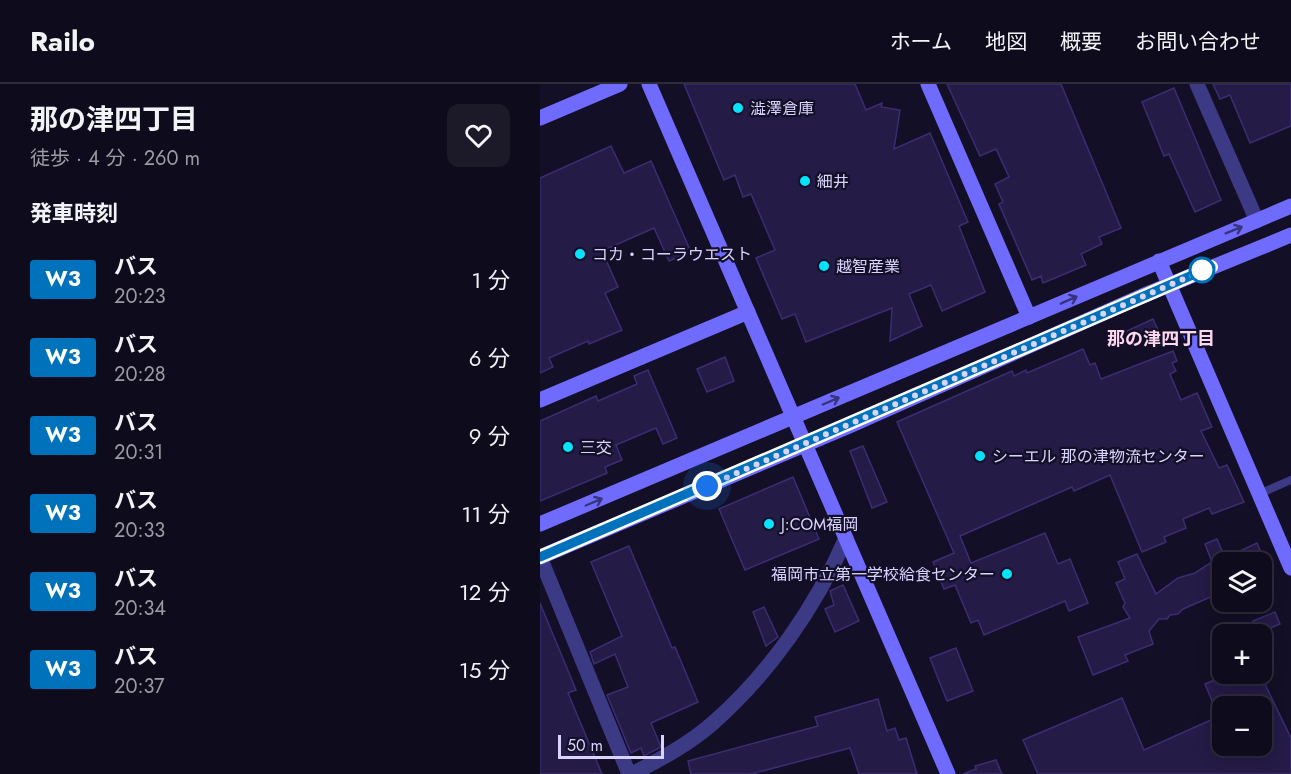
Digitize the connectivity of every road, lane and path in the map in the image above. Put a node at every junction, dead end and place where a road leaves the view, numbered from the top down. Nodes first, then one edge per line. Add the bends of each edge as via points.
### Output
1 (620, 84) edge
2 (649, 84) edge
3 (928, 84) edge
4 (1197, 84) edge
5 (540, 118) edge
6 (1291, 206) edge
7 (1257, 221) junction
8 (1291, 235) edge
9 (1159, 261) junction
10 (1168, 285) junction
11 (748, 312) junction
12 (1029, 317) junction
13 (540, 400) edge
14 (793, 417) junction
15 (805, 444) junction
16 (1291, 480) edge
17 (1259, 494) junction
18 (540, 524) edge
19 (846, 538) junction
20 (540, 557) edge
21 (1291, 568) edge
22 (631, 774) edge
23 (948, 774) edge

1 - 5 street
2 - 11 street
3 - 12 street
4 - 7 street
6 - 7 street
9 -> 7 street
8 - 10 street
9 - 10 street
12 -> 9 street
10 - 15 street
10 - 17 street
11 - 13 street
11 - 14 street
14 -> 12 street
14 - 15 street
18 -> 14 street
15 - 19 street
15 - 20 street
16 - 17 lane
17 - 21 street
19 - 22 street via 797,627 750,687 713,723 670,754
19 - 23 street
20 - 22 street

